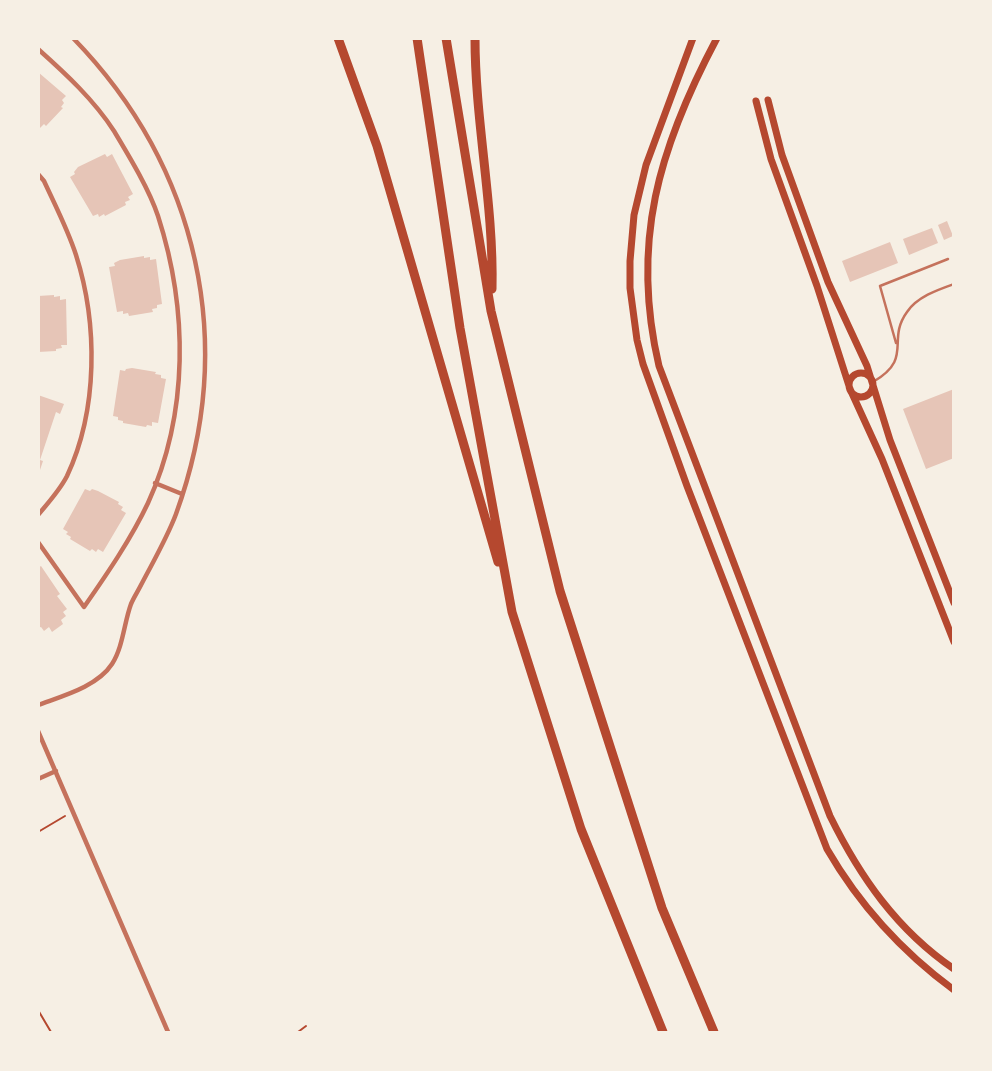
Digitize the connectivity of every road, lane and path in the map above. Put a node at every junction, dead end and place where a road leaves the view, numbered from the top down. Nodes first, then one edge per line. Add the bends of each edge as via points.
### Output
1 (73, 38) edge
2 (338, 38) edge
3 (417, 38) edge
4 (446, 38) edge
5 (475, 38) edge
6 (693, 38) edge
7 (717, 38) edge
8 (38, 49) edge
9 (768, 100) dead end
10 (756, 102) dead end
11 (38, 174) edge
12 (948, 259) dead end
13 (954, 284) edge
14 (491, 312) junction
15 (897, 346) junction
16 (873, 382) junction
17 (850, 389) junction
18 (155, 483) junction
19 (182, 494) junction
20 (38, 515) edge
21 (38, 542) edge
22 (954, 603) edge
23 (512, 612) junction
24 (954, 642) edge
25 (38, 705) edge
26 (38, 731) edge
27 (56, 771) junction
28 (38, 779) edge
29 (73, 811) junction
30 (38, 832) edge
31 (954, 969) edge
32 (954, 990) edge
33 (38, 1010) edge
34 (306, 1026) dead end
35 (51, 1032) edge
36 (168, 1032) edge
37 (298, 1032) edge
38 (663, 1032) edge
39 (714, 1032) edge

1 - 19 street via 108,77 156,151 178,198 200,276 204,398
2 - 23 highway via 377,146
3 - 23 highway via 460,328
4 - 14 highway
5 - 14 highway via 493,242
6 - 32 main road via 646,165 634,215 630,288 643,364 827,849 845,881 888,934
7 - 31 main road via 665,157 650,215 647,288 659,366 834,825 888,911
8 - 18 street via 81,90 113,130 158,214 174,287 181,358 177,405
9 - 16 main road via 782,155 819,256
10 - 17 main road
11 - 20 street via 76,255 93,355 91,385 74,456 66,477
12 - 15 lane via 880,286
13 - 15 lane via 925,296 907,312
14 - 39 highway via 560,591 662,908
15 - 16 lane via 893,368
16 - 17 main road via 865,397
16 - 17 main road via 869,375 858,374
16 - 22 main road via 890,440
17 - 24 main road
18 - 19 street
18 - 21 street via 120,554 84,607
19 - 25 street via 131,603 111,665 94,681
23 - 38 highway via 581,829
26 - 27 street
27 - 28 street
27 - 29 street
29 - 30 path
29 - 36 street
33 - 35 path
34 - 37 path

